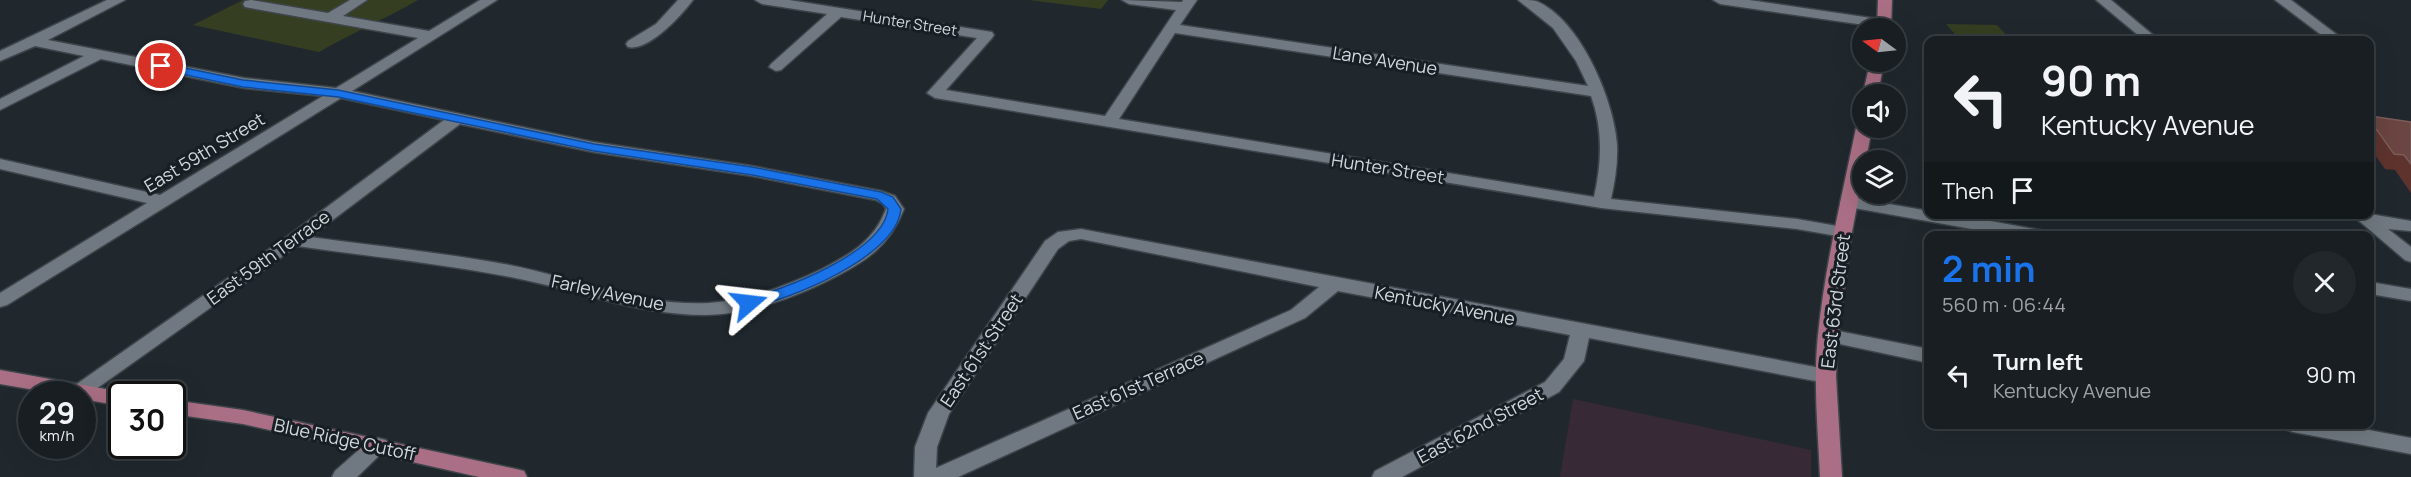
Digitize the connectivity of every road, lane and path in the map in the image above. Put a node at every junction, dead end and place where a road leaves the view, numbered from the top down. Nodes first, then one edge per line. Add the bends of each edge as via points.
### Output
1 (118, 0) edge
2 (303, 0) edge
3 (360, 0) edge
4 (490, 0) edge
5 (686, 0) edge
6 (762, 0) edge
7 (1129, 0) edge
8 (1525, 0) edge
9 (1720, 0) edge
10 (1885, 0) edge
11 (2103, 0) edge
12 (2282, 0) edge
13 (1187, 3) edge
14 (250, 4) dead end
15 (282, 10) junction
16 (838, 12) junction
17 (330, 18) junction
18 (1885, 18) edge
19 (1852, 21) edge
20 (1171, 28) junction
21 (431, 36) junction
22 (2147, 36) edge
23 (2332, 36) edge
24 (33, 41) junction
25 (633, 44) dead end
26 (99, 54) junction
27 (0, 57) edge
28 (776, 68) dead end
29 (1598, 92) junction
30 (338, 93) junction
31 (0, 105) edge
32 (457, 118) junction
33 (1109, 122) junction
34 (1862, 138) edge
35 (0, 164) edge
36 (162, 201) junction
37 (1849, 202) junction
38 (1601, 203) junction
39 (1924, 215) edge
40 (1947, 219) edge
41 (2365, 219) edge
42 (2373, 219) edge
43 (2411, 226) edge
44 (2016, 231) edge
45 (1843, 232) junction
46 (1064, 236) joint
47 (294, 240) junction
48 (2411, 256) edge
49 (1334, 284) junction
50 (2374, 289) edge
51 (2411, 295) edge
52 (0, 301) edge
53 (1581, 331) junction
54 (1828, 335) junction
55 (1924, 355) edge
56 (1826, 376) junction
57 (0, 377) edge
58 (20, 381) edge
59 (95, 381) edge
60 (186, 409) edge
61 (2320, 429) edge
62 (378, 446) junction
63 (2411, 446) edge
64 (1386, 476) edge
65 (343, 477) edge
66 (516, 477) edge
67 (925, 477) edge
68 (937, 477) edge
69 (1831, 477) edge

1 - 24 street
2 - 15 street
3 - 17 street
4 - 21 street, East 59th Street
5 - 25 street via 662,27
6 - 16 street, Hunter Street
7 - 13 street
8 - 29 street via 1560,26
9 - 19 street
10 - 18 main road
11 - 22 street
12 - 23 street
13 - 20 street
14 - 15 street
15 - 17 street
16 - 28 street
16 - 33 street, Hunter Street via 987,35 935,93
17 - 21 street
20 - 29 street, Lane Avenue
20 - 33 street
21 - 30 street, East 59th Street
24 - 26 street
24 - 27 street
26 - 30 street via 243,83
26 - 31 street
29 - 38 street via 1609,145
30 - 32 street
30 - 36 street, East 59th Street
32 - 47 street, East 59th Terrace
32 - 47 street, Farley Avenue via 594,147 881,196 889,200 894,214 885,230 862,253 822,277 763,300 706,309 647,303 506,270
33 - 38 street, Hunter Street
34 - 37 main road, East 63rd Street
35 - 36 street
36 - 52 street, East 59th Street
37 - 39 street
37 - 45 main road, East 63rd Street
38 - 45 street, Hunter Street
40 - 44 street
41 - 48 street
42 - 43 street
45 - 54 main road, East 63rd Street
46 - 49 street, Kentucky Avenue via 1081,234
46 - 67 street, East 61st Street via 1051,245 939,413 926,447
47 - 59 street, East 59th Terrace
49 - 53 street, Kentucky Avenue
49 - 68 street, East 61st Terrace via 1298,314
50 - 51 street
53 - 56 street, Kentucky Avenue
53 - 64 street, East 62nd Street via 1574,361 1552,387
54 - 55 street
54 - 56 main road, East 63rd Street
56 - 69 main road, East 63rd Street
57 - 58 main road
60 - 62 main road, Blue Ridge Cutoff
61 - 63 street
62 - 65 street
62 - 66 main road, Blue Ridge Cutoff

